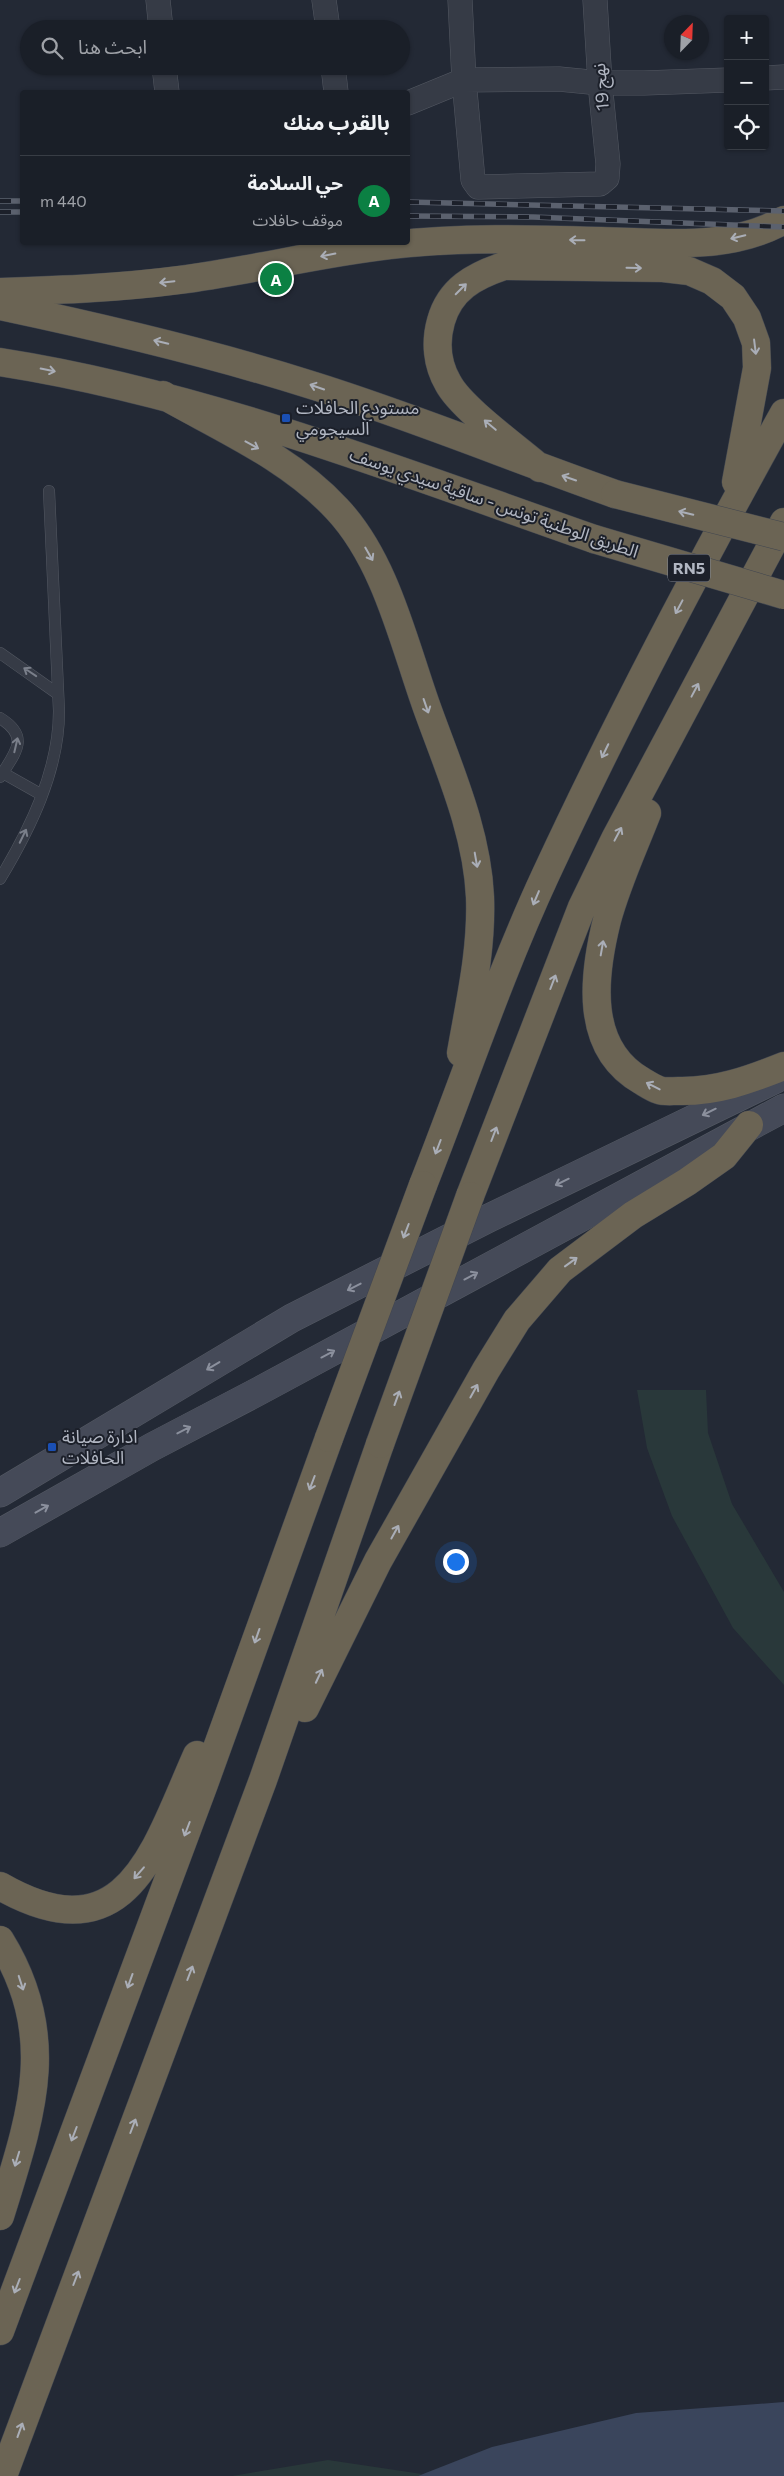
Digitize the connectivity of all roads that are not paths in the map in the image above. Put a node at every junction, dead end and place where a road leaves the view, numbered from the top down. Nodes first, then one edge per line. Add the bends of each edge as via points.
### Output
1 (158, 0) edge
2 (324, 0) edge
3 (460, 0) edge
4 (595, 0) edge
5 (160, 20) edge
6 (327, 20) edge
7 (165, 75) edge
8 (334, 75) edge
9 (784, 77) edge
10 (769, 78) edge
11 (464, 80) junction
12 (724, 80) edge
13 (600, 83) junction
14 (167, 90) edge
15 (336, 90) edge
16 (410, 102) edge
17 (784, 220) edge
18 (410, 244) edge
19 (404, 245) edge
20 (0, 292) edge
21 (0, 306) edge
22 (0, 362) edge
23 (163, 395) junction
24 (784, 413) edge
25 (540, 468) junction
26 (49, 492) dead end
27 (732, 507) junction
28 (784, 522) edge
29 (784, 537) edge
30 (784, 595) edge
31 (0, 653) edge
32 (58, 694) junction
33 (0, 718) edge
34 (676, 725) junction
35 (1, 775) edge
36 (42, 795) junction
37 (0, 879) edge
38 (784, 1066) edge
39 (784, 1076) edge
40 (784, 1108) edge
41 (448, 1121) junction
42 (750, 1125) junction
43 (0, 1493) edge
44 (0, 1533) edge
45 (243, 1676) junction
46 (263, 1780) junction
47 (0, 1886) edge
48 (0, 1940) edge
49 (0, 2216) edge
50 (0, 2331) edge
51 (3, 2476) edge

1 - 5 street
2 - 6 street
3 - 11 street
4 - 13 street, نهج 19
7 - 14 street
8 - 15 street
9 - 10 street
11 - 13 street via 560,79
11 - 13 street, نهج 19 via 473,180 478,187 604,182 608,174
11 - 16 street
12 - 13 street
17 -> 18 highway via 739,238 699,243 491,239
19 -> 20 highway via 341,252 178,280
25 -> 21 highway via 366,403 244,364
22 -> 23 highway, الطريق الوطنية تونس - ساقية سيدي يوسف / RN5
23 - 30 highway, الطريق الوطنية تونس - ساقية سيدي يوسف / RN5, bridge via 309,439 594,539
23 -> 41 highway via 295,470 318,489 356,533 384,585 466,820 477,870 479,947
24 - 27 highway
25 -> 27 highway via 464,404 448,384 438,360 437,335 444,310 459,289 479,274 504,266 689,271 712,281 732,297 747,318 756,343 757,368
29 -> 25 highway, bridge via 615,494
26 - 32 lane
27 -> 41 highway via 635,691 546,875
34 -> 28 highway
32 -> 31 lane
32 - 36 lane via 58,746
35 -> 33 lane via 15,753 18,736 12,725
38 -> 34 highway via 730,1087 692,1092 659,1090 628,1073 610,1052 598,1022 596,986 607,921 620,878 667,762
46 -> 34 highway, bridge via 470,1196 582,907
35 - 36 lane
37 -> 36 lane
39 -> 43 main road via 489,1218 292,1318
40 - 42 main road
41 -> 45 highway, bridge
44 -> 42 main road via 152,1447
46 -> 42 highway via 289,1742 378,1561 517,1320 560,1270 634,1215 724,1156
45 -> 47 highway via 220,1705 148,1864 114,1898 94,1908 70,1910 45,1907
45 -> 50 highway
51 -> 46 highway
48 -> 49 highway via 16,1966 32,2015 36,2059 31,2108

